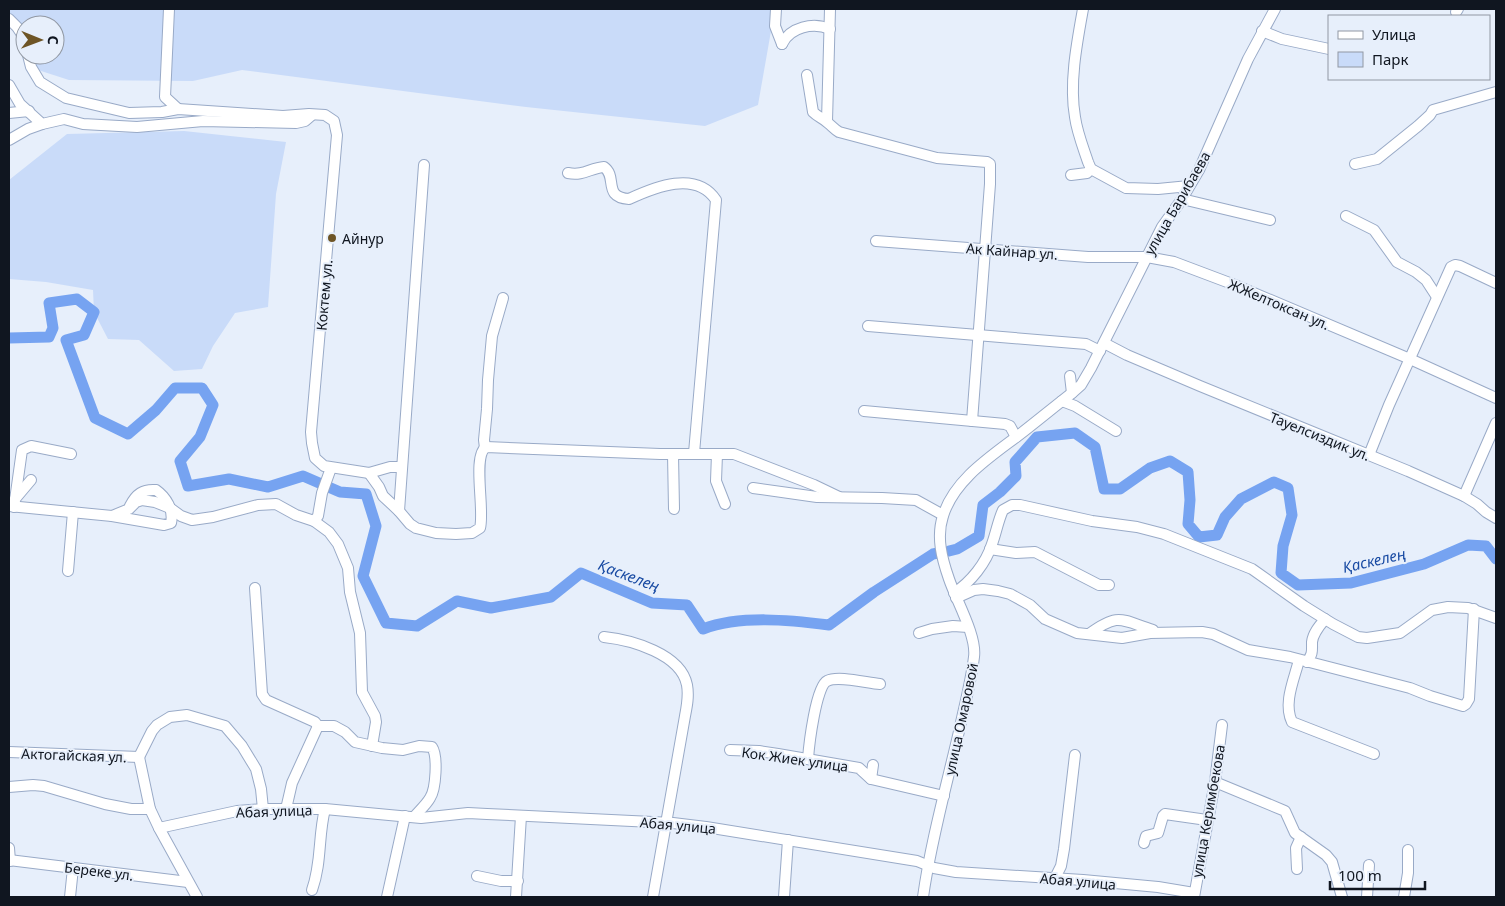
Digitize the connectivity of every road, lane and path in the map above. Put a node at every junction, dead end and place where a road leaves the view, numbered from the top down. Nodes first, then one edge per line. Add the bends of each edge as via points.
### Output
1 (169, 9) edge
2 (776, 9) edge
3 (830, 9) edge
4 (1083, 9) edge
5 (1275, 9) edge
6 (830, 29) junction
7 (1262, 31) junction
8 (1328, 49) edge
9 (30, 65) edge
10 (807, 75) dead end
11 (9, 85) edge
12 (1496, 92) edge
13 (178, 109) junction
14 (29, 110) junction
15 (9, 113) edge
16 (313, 114) junction
17 (827, 121) junction
18 (42, 124) junction
19 (9, 140) edge
20 (1355, 164) dead end
21 (424, 165) dead end
22 (1091, 169) junction
23 (568, 173) dead end
24 (1072, 175) dead end
25 (1189, 186) junction
26 (1182, 199) junction
27 (1346, 216) dead end
28 (1270, 220) dead end
29 (876, 241) dead end
30 (985, 249) junction
31 (1147, 256) junction
32 (1496, 283) edge
33 (1437, 297) junction
34 (503, 298) dead end
35 (868, 326) dead end
36 (979, 335) junction
37 (1102, 347) junction
38 (1410, 358) junction
39 (1070, 376) dead end
40 (1072, 393) junction
41 (1496, 398) edge
42 (1062, 401) junction
43 (864, 411) dead end
44 (972, 421) junction
45 (1496, 423) edge
46 (1116, 431) dead end
47 (1016, 437) junction
48 (484, 448) junction
49 (694, 453) junction
50 (71, 454) dead end
51 (673, 454) junction
52 (717, 454) junction
53 (1368, 455) junction
54 (402, 467) junction
55 (331, 468) junction
56 (19, 472) junction
57 (369, 473) junction
58 (753, 488) dead end
59 (1464, 496) junction
60 (839, 497) junction
61 (13, 504) edge
62 (725, 504) dead end
63 (170, 508) junction
64 (674, 509) dead end
65 (399, 511) junction
66 (73, 512) junction
67 (943, 515) junction
68 (112, 516) junction
69 (316, 518) junction
70 (1496, 518) edge
71 (991, 554) junction
72 (68, 571) dead end
73 (1109, 586) dead end
74 (255, 588) dead end
75 (955, 595) junction
76 (1474, 609) junction
77 (1496, 618) edge
78 (1325, 619) junction
79 (968, 627) junction
80 (1155, 629) junction
81 (919, 633) dead end
82 (1090, 634) junction
83 (604, 637) dead end
84 (1303, 661) junction
85 (880, 684) dead end
86 (1222, 725) dead end
87 (318, 726) junction
88 (372, 746) junction
89 (730, 750) dead end
90 (9, 752) edge
91 (1075, 754) dead end
92 (1374, 754) dead end
93 (139, 757) junction
94 (808, 759) junction
95 (873, 765) dead end
96 (871, 779) junction
97 (1214, 782) junction
98 (9, 787) edge
99 (944, 796) junction
100 (430, 798) junction
101 (286, 808) junction
102 (150, 809) junction
103 (263, 809) junction
104 (325, 809) junction
105 (410, 816) junction
106 (521, 816) junction
107 (426, 818) junction
108 (1207, 820) junction
109 (665, 823) junction
110 (159, 828) junction
111 (1301, 838) junction
112 (788, 840) junction
113 (1144, 844) dead end
114 (9, 848) edge
115 (1408, 850) dead end
116 (10, 861) edge
117 (928, 865) junction
118 (1369, 865) dead end
119 (73, 868) junction
120 (1297, 869) dead end
121 (477, 876) dead end
122 (1052, 879) junction
123 (518, 881) junction
124 (188, 882) junction
125 (312, 890) dead end
126 (1194, 895) edge
127 (70, 897) edge
128 (197, 897) edge
129 (386, 897) edge
130 (516, 897) edge
131 (653, 897) edge
132 (784, 897) edge
133 (923, 897) edge
134 (1342, 897) edge
135 (1367, 897) edge
136 (1404, 897) edge

1 - 13 street via 166,96
2 - 6 street via 776,26 782,44 795,30 818,26
3 - 6 street
4 - 22 street via 1072,49 1075,117
5 - 7 street, улица Барибаева
6 - 17 street
7 - 8 street via 1282,39
7 - 25 street, улица Барибаева
9 - 13 street via 40,82 66,98 129,113
10 - 17 street via 813,112
11 - 14 street via 20,104
12 - 20 street via 1432,110 1377,160
13 - 16 street via 283,116
14 - 15 street
14 - 18 street
16 - 18 street via 296,123 203,121 137,127 83,124 64,119
16 - 55 street, Коктем ул. via 334,121 337,129 311,432 313,452 320,463
17 - 30 street via 839,132 895,148 937,158 989,163
18 - 19 street
21 - 54 street
22 - 24 street via 1087,173
22 - 25 street via 1126,188
23 - 49 street via 583,174 604,167 609,172 614,194 625,199 678,183 707,190 716,200
25 - 26 street, улица Барибаева
26 - 28 street
26 - 31 street, улица Барибаева
27 - 33 street via 1374,230 1397,262 1426,280
29 - 30 street, Ак Кайнар ул.
30 - 31 street, Ак Кайнар ул. via 1102,258
30 - 36 street
31 - 37 street, улица Барибаева
31 - 38 street, ЖЖелтоксан ул. via 1188,266
32 - 33 street via 1455,265 1448,272
33 - 38 street
34 - 48 street via 492,336
35 - 36 street, Тауелсиздик ул.
36 - 37 street, Тауелсиздик ул.
36 - 44 street
37 - 40 street, улица Барибаева via 1081,385
37 - 53 street, Тауелсиздик ул.
38 - 41 street, ЖЖелтоксан ул.
38 - 53 street
39 - 40 street
40 - 42 street, улица Омаровой
42 - 46 street
42 - 47 street, улица Омаровой
43 - 44 street
44 - 47 street via 1005,424 1010,426
45 - 59 street
47 - 67 street, улица Омаровой via 964,481
48 - 51 street
48 - 65 street via 480,466 482,523 477,532 456,534 423,530 410,524
49 - 51 street
49 - 52 street
50 - 56 street via 26,447 22,450
51 - 64 street
52 - 60 street via 740,455
52 - 62 street via 716,482
53 - 59 street, Тауелсиздик ул.
54 - 57 street
54 - 65 street
55 - 57 street
55 - 69 street
56 - 61 street
56 - 61 street via 33,481
57 - 65 street via 383,496
58 - 60 street
59 - 70 street, Тауелсиздик ул.
60 - 67 street via 916,500
61 - 66 street
63 - 68 street via 172,521 168,525
63 - 68 street via 162,494 156,490 144,490 130,507
63 - 69 street via 192,520 276,504 296,515
66 - 68 street
66 - 72 street
67 - 75 street, улица Омаровой via 940,546
69 - 88 street via 338,544 350,578 350,592 360,633 362,692 376,722
71 - 73 street via 1035,552 1099,585
71 - 75 street
71 - 78 street via 1003,510 1012,505 1138,527 1252,568
74 - 87 street via 262,694 266,700
75 - 79 street, улица Омаровой
75 - 82 street via 983,589 1010,594 1030,605 1045,619
76 - 77 street
76 - 78 street via 1461,606 1432,610 1400,632 1367,638 1358,637
76 - 84 street via 1469,699 1463,706 1410,688
78 - 84 street via 1312,640 1313,650
79 - 81 street via 953,626
79 - 99 street, улица Омаровой via 975,655
80 - 82 street via 1122,638
80 - 82 street via 1117,619
80 - 84 street via 1213,634 1248,650
83 - 109 street via 662,654 679,669 686,681 688,696
84 - 92 street via 1288,705 1292,722
85 - 94 street via 842,679 822,684
86 - 97 street, улица Керимбекова
87 - 88 street via 338,728 355,742
87 - 101 street via 292,783
88 - 100 street via 390,750 432,747 435,784
89 - 94 street, Кок Жиек улица
90 - 93 street, Актогайская ул.
91 - 122 street via 1061,866
93 - 102 street
93 - 103 street via 152,731 170,717 187,715 225,726 256,769
94 - 96 street, Кок Жиек улица via 859,768
95 - 96 street
96 - 99 street, Кок Жиек улица
97 - 108 street, улица Керимбекова
97 - 111 street via 1285,811
98 - 102 street via 44,786 104,804
99 - 117 street, улица Омаровой
100 - 105 street
100 - 107 street
101 - 103 street, Абая улица
101 - 104 street, Абая улица
102 - 110 street
103 - 110 street, Абая улица via 237,810
104 - 105 street, Абая улица
104 - 125 street via 319,865
105 - 107 street, Абая улица
105 - 129 street
106 - 107 street, Абая улица via 468,813
106 - 109 street, Абая улица
106 - 123 street
108 - 113 street via 1165,814 1158,833 1147,835
108 - 126 street, улица Керимбекова
109 - 112 street, Абая улица
109 - 131 street
110 - 124 street
111 - 120 street via 1296,848
111 - 134 street via 1332,862
112 - 117 street, Абая улица
112 - 132 street
114 - 116 street
115 - 136 street
116 - 119 street, Береке ул.
117 - 122 street, Абая улица via 1007,878
117 - 133 street, улица Омаровой
118 - 135 street
119 - 124 street, Береке ул.
119 - 127 street
121 - 123 street
122 - 126 street, Абая улица via 1158,887
123 - 130 street
124 - 128 street

